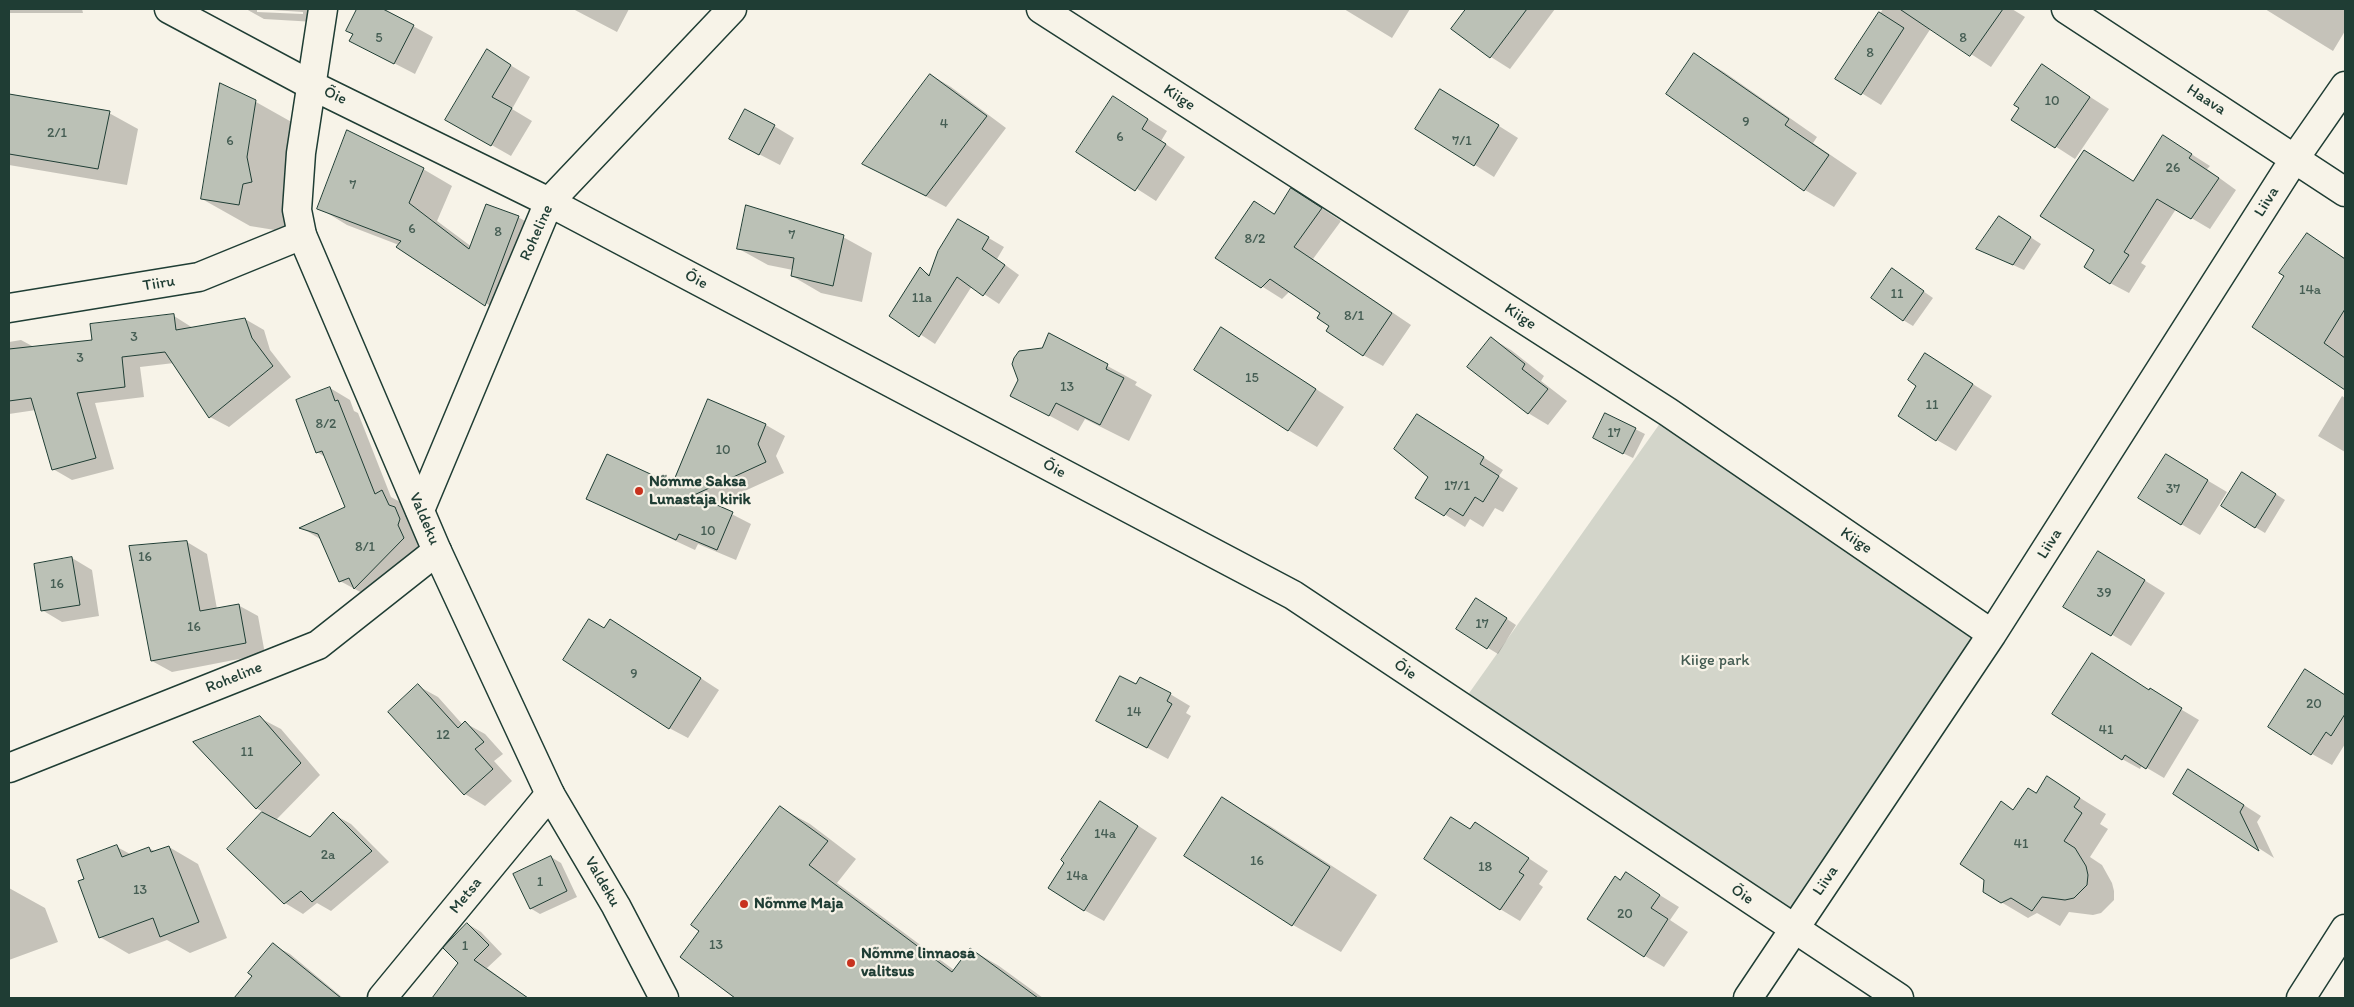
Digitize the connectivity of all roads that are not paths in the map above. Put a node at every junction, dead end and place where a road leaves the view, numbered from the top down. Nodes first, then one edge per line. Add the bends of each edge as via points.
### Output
1 (169, 9) edge
2 (323, 9) edge
3 (732, 9) edge
4 (1041, 9) edge
5 (2066, 9) edge
6 (312, 85) junction
7 (2345, 86) edge
8 (2295, 158) junction
9 (2345, 192) edge
10 (549, 202) junction
11 (302, 235) junction
12 (9, 308) edge
13 (420, 510) junction
14 (437, 550) junction
15 (1992, 634) junction
16 (9, 768) edge
17 (550, 794) junction
18 (1794, 929) junction
19 (2345, 929) edge
20 (382, 998) edge
21 (664, 998) edge
22 (1748, 998) edge
23 (1899, 998) edge
24 (2301, 998) edge

1 - 6 street, Õie
2 - 6 street, Valdeku
3 - 10 street, Roheline
4 - 15 street, Kiige via 1668,412
5 - 8 street, Haava
6 - 10 street, Õie
6 - 11 street, Valdeku via 301,153 297,210
7 - 8 street, Liiva
8 - 9 street, Haava
8 - 15 street, Liiva
10 - 13 street, Roheline
10 - 18 street, Õie via 1293,595
11 - 12 street, Tiiru via 199,277
11 - 13 street, Valdeku
13 - 14 street, Valdeku
14 - 16 street, Roheline via 318,645
14 - 17 street, Valdeku
15 - 18 street, Liiva
17 - 20 street, Metsa
17 - 21 street, Valdeku via 616,906
18 - 22 street, Liiva
18 - 23 street, Õie
19 - 24 street

